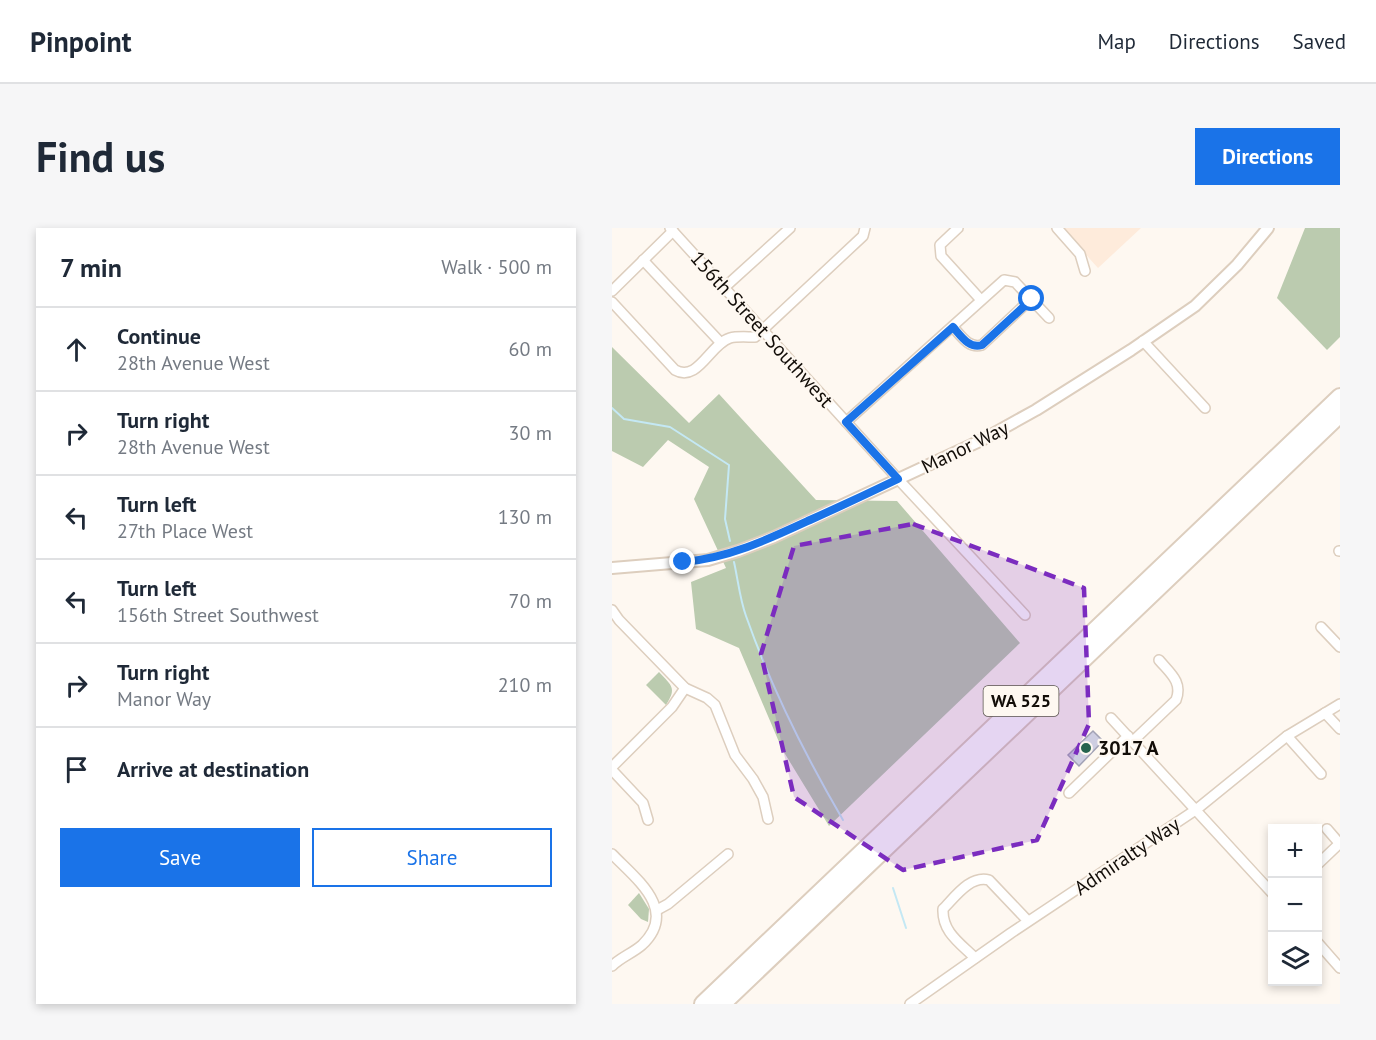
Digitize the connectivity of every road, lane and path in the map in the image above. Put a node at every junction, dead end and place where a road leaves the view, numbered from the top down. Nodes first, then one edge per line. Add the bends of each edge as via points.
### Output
1 (790, 228) edge
2 (865, 228) edge
3 (958, 228) edge
4 (1057, 228) edge
5 (1268, 228) edge
6 (671, 230) edge
7 (643, 260) junction
8 (1085, 271) dead end
9 (725, 287) junction
10 (612, 291) edge
11 (1032, 299) junction
12 (981, 300) junction
13 (612, 302) edge
14 (1049, 318) dead end
15 (953, 327) junction
16 (763, 330) junction
17 (1143, 341) junction
18 (721, 343) junction
19 (1340, 397) edge
20 (1205, 408) dead end
21 (1340, 414) edge
22 (846, 422) junction
23 (898, 479) junction
24 (612, 568) edge
25 (612, 610) edge
26 (1025, 615) dead end
27 (1321, 627) dead end
28 (1340, 647) edge
29 (1159, 660) dead end
30 (685, 688) junction
31 (1340, 705) edge
32 (1325, 713) junction
33 (1111, 718) dead end
34 (1340, 729) edge
35 (1287, 736) junction
36 (1130, 739) junction
37 (612, 768) edge
38 (1322, 774) dead end
39 (1069, 793) dead end
40 (1197, 809) junction
41 (768, 819) dead end
42 (648, 820) dead end
43 (1327, 829) dead end
44 (1340, 844) edge
45 (612, 854) edge
46 (728, 854) dead end
47 (1322, 860) edge
48 (1268, 889) edge
49 (657, 910) junction
50 (1028, 921) junction
51 (1322, 949) edge
52 (975, 958) junction
53 (1338, 963) edge
54 (612, 966) edge
55 (702, 1004) edge
56 (722, 1004) edge
57 (910, 1004) edge

1 - 9 street
2 - 16 street via 862,236
3 - 12 street via 940,245 941,256
4 - 8 street via 1080,254
5 - 17 street, Manor Way via 1195,306
6 - 7 street
6 - 9 street, 156th Street Southwest
7 - 10 street
7 - 18 street
9 - 16 street, 156th Street Southwest
11 - 12 street via 1015,282 1004,280
11 - 14 street
11 - 15 street via 982,345 969,344
12 - 15 street
13 - 18 street via 680,373 693,370
15 - 22 street
16 - 18 street via 755,337 730,338
16 - 22 street, 156th Street Southwest
17 - 20 street
17 - 23 street, Manor Way via 1019,420
19 - 55 highway, WA 525
21 - 56 highway, WA 525
22 - 23 street, 156th Street Southwest
23 - 24 street, Manor Way via 738,551 708,560
23 - 26 street, 156th Street Southwest
25 - 30 street
27 - 28 street
29 - 36 street via 1178,682 1179,692 1176,700
30 - 37 street via 672,707
30 - 41 street via 707,698 719,712 735,755 763,797
31 - 32 street, Admiralty Way
32 - 34 street
32 - 35 street, Admiralty Way
33 - 36 street
35 - 38 street
35 - 40 street, Admiralty Way
36 - 39 street
36 - 40 street
37 - 42 street via 643,803
40 - 48 street
40 - 50 street, Admiralty Way
43 - 44 street
44 - 47 street
45 - 49 street via 650,895
46 - 49 street
49 - 54 street via 656,923 642,945
50 - 52 street, Admiralty Way
50 - 52 street via 989,880 970,882 943,909 943,921
51 - 53 street
52 - 57 street, Admiralty Way

